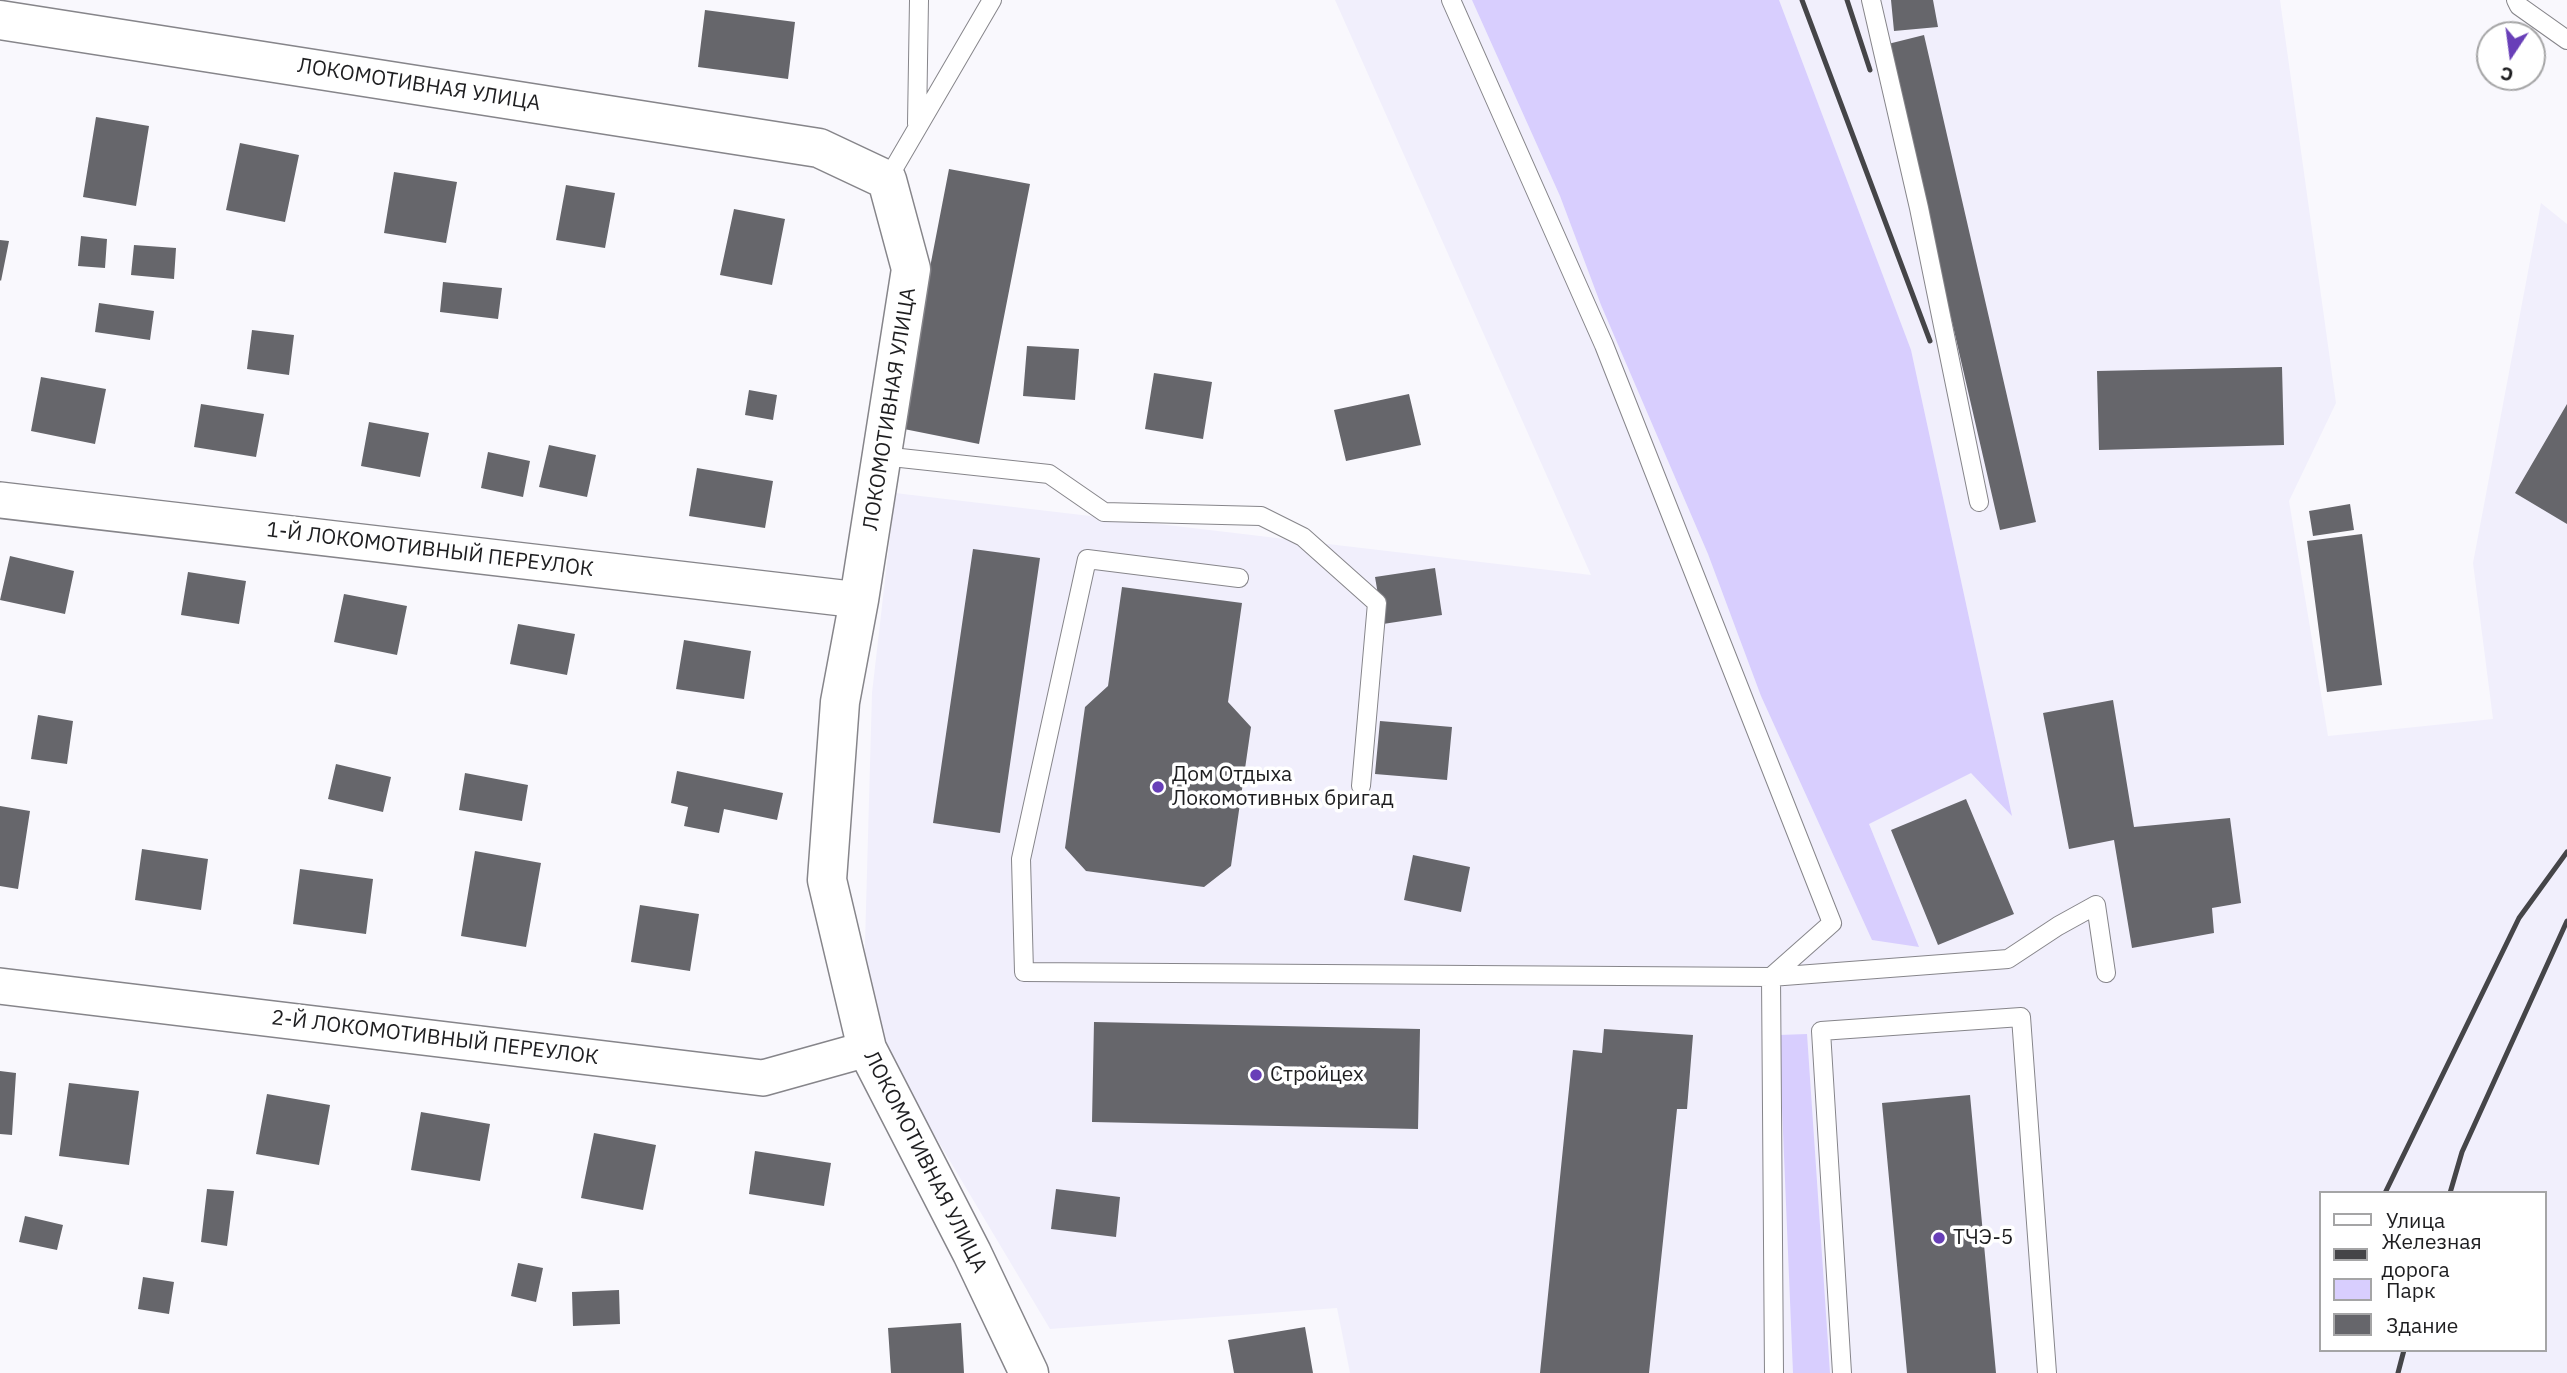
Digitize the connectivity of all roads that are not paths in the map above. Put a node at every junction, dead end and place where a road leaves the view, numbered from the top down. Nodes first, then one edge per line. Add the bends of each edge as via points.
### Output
1 (919, 0) edge
2 (992, 0) edge
3 (1451, 0) edge
4 (1871, 0) edge
5 (2516, 0) edge
6 (0, 20) edge
7 (2567, 40) edge
8 (917, 128) junction
9 (887, 180) junction
10 (882, 456) junction
11 (0, 500) edge
12 (1979, 502) dead end
13 (1239, 578) dead end
14 (859, 600) junction
15 (1360, 786) dead end
16 (2106, 973) dead end
17 (1771, 977) junction
18 (0, 986) edge
19 (867, 1049) junction
20 (1029, 1373) edge
21 (1774, 1373) edge
22 (1842, 1373) edge
23 (2047, 1373) edge

1 - 8 lane
2 - 8 lane
3 - 17 lane via 1604,345 1832,923
4 - 12 lane
5 - 7 lane
6 - 9 street, ЛОКОМОТИВНАЯ УЛИЦА via 819,148
8 - 9 lane
9 - 10 street, ЛОКОМОТИВНАЯ УЛИЦА via 911,270
10 - 14 street, ЛОКОМОТИВНАЯ УЛИЦА
10 - 15 lane via 1049,474 1104,512 1261,516 1303,537 1377,603
11 - 14 street, 1-Й ЛОКОМОТИВНЫЙ ПЕРЕУЛОК
13 - 17 lane via 1087,559 1021,859 1024,972
14 - 19 street, ЛОКОМОТИВНАЯ УЛИЦА via 840,702 827,880
16 - 17 lane via 2096,905 2008,959
17 - 21 lane
18 - 19 street, 2-Й ЛОКОМОТИВНЫЙ ПЕРЕУЛОК via 763,1078
19 - 20 street, ЛОКОМОТИВНАЯ УЛИЦА
22 - 23 lane via 1821,1031 2021,1017

